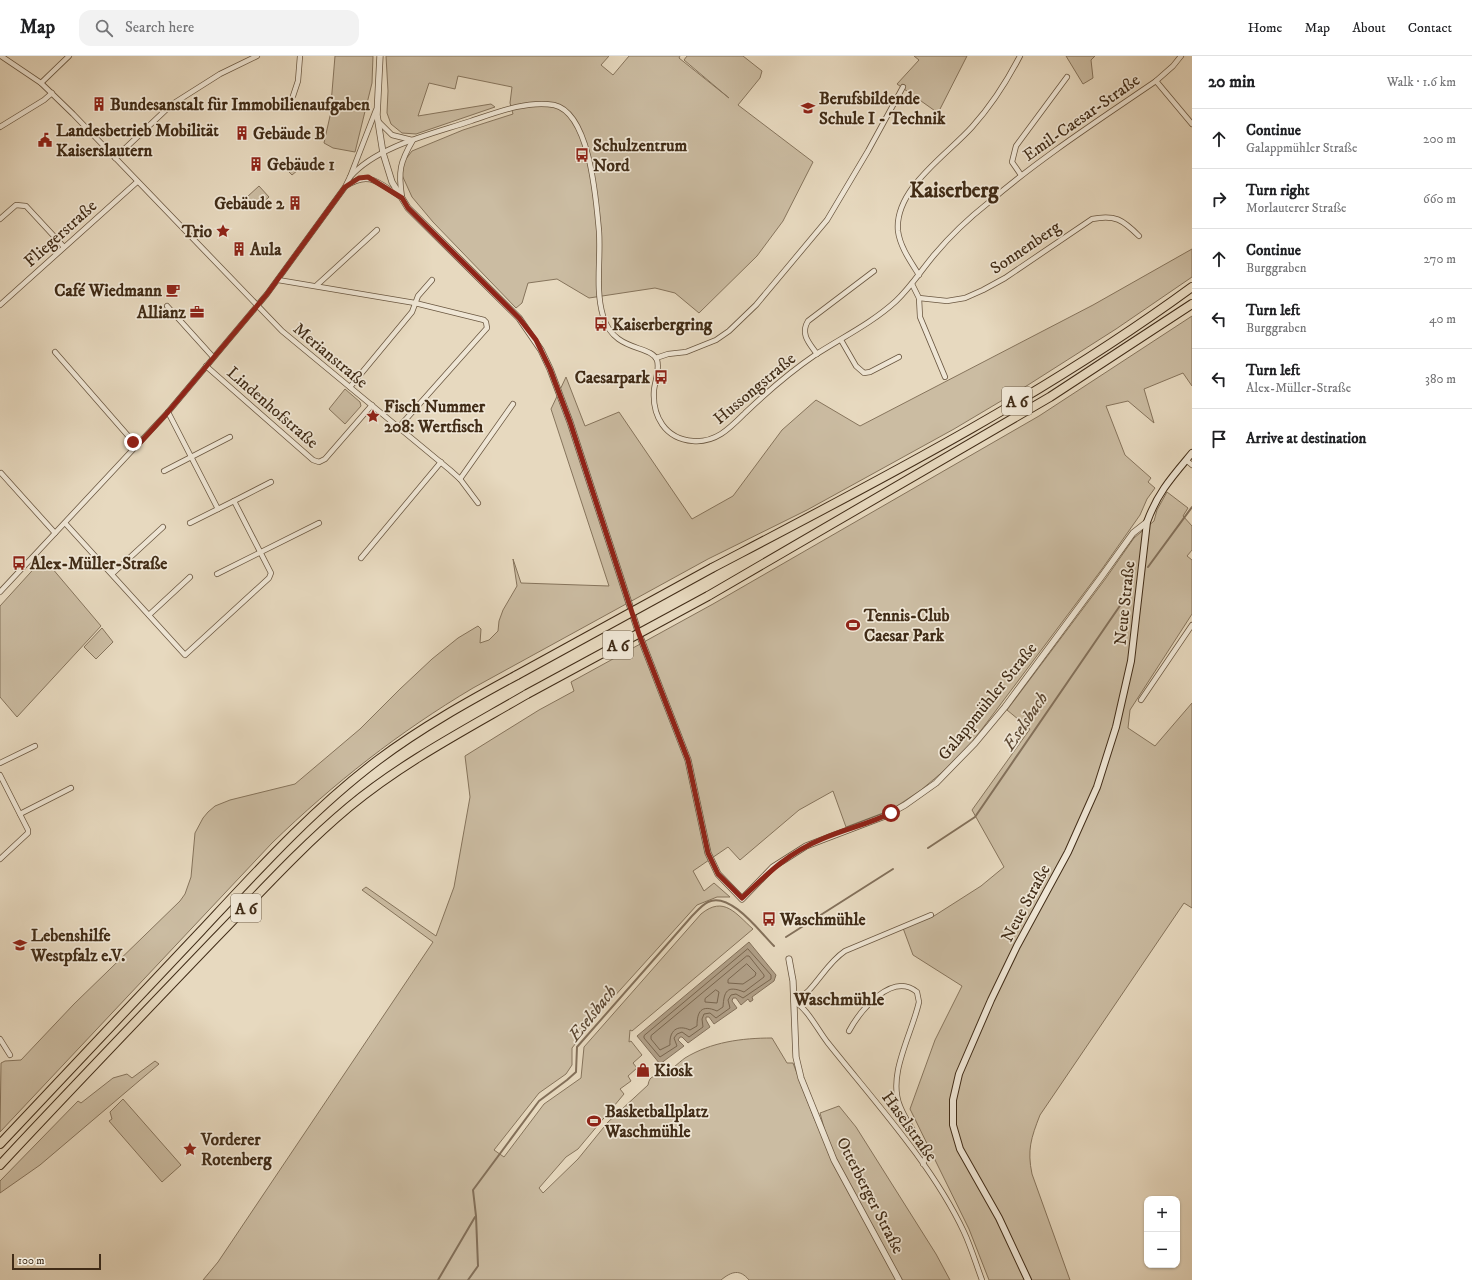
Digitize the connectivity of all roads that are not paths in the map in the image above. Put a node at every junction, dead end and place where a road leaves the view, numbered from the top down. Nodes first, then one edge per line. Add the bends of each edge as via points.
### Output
1 (1, 56) edge
2 (69, 56) edge
3 (257, 56) edge
4 (300, 56) edge
5 (380, 56) edge
6 (1020, 56) edge
7 (1181, 56) edge
8 (1067, 77) dead end
9 (1156, 81) junction
10 (41, 83) junction
11 (903, 87) dead end
12 (52, 93) junction
13 (293, 96) dead end
14 (378, 106) junction
15 (378, 121) junction
16 (1192, 124) edge
17 (0, 128) edge
18 (413, 140) junction
19 (383, 153) junction
20 (115, 158) junction
21 (1021, 175) junction
22 (350, 177) junction
23 (137, 182) junction
24 (345, 187) junction
25 (402, 198) junction
26 (0, 219) edge
27 (377, 230) dead end
28 (1138, 236) dead end
29 (64, 247) junction
30 (874, 271) dead end
31 (919, 275) junction
32 (278, 280) junction
33 (432, 280) dead end
34 (912, 284) junction
35 (317, 285) junction
36 (1192, 288) edge
37 (899, 298) joint
38 (919, 298) junction
39 (415, 303) junction
40 (1192, 304) edge
41 (0, 305) edge
42 (258, 305) junction
43 (168, 306) dead end
44 (841, 340) junction
45 (55, 352) dead end
46 (817, 354) junction
47 (213, 357) junction
48 (899, 357) dead end
49 (656, 358) junction
50 (206, 366) junction
51 (945, 378) dead end
52 (350, 387) junction
53 (513, 404) dead end
54 (372, 405) junction
55 (168, 412) junction
56 (399, 427) junction
57 (230, 437) dead end
58 (137, 446) junction
59 (1192, 454) edge
60 (191, 457) junction
61 (1186, 460) junction
62 (441, 462) junction
63 (1192, 465) edge
64 (164, 471) dead end
65 (1, 473) edge
66 (460, 479) junction
67 (271, 482) dead end
68 (234, 501) junction
69 (478, 503) dead end
70 (218, 509) junction
71 (1147, 522) junction
72 (65, 523) junction
73 (190, 523) dead end
74 (319, 523) dead end
75 (163, 527) dead end
76 (55, 533) junction
77 (260, 552) junction
78 (361, 558) dead end
79 (112, 574) junction
80 (217, 574) dead end
81 (190, 577) dead end
82 (0, 592) edge
83 (149, 615) junction
84 (1192, 625) edge
85 (1141, 700) dead end
86 (35, 746) dead end
87 (0, 763) edge
88 (0, 776) edge
89 (71, 788) dead end
90 (20, 814) junction
91 (0, 859) edge
92 (931, 915) dead end
93 (789, 959) dead end
94 (794, 1002) junction
95 (849, 1031) dead end
96 (0, 1039) edge
97 (10, 1055) dead end
98 (0, 1144) edge
99 (923, 1164) junction
100 (0, 1165) edge
101 (899, 1280) edge
102 (982, 1280) edge
103 (1028, 1280) edge

1 - 10 street, Merianstraße
2 - 10 street
3 - 20 street via 220,74 171,105
4 - 13 street via 298,81
5 - 14 street
6 - 31 street via 1004,84 972,127 906,197 901,208 898,232
7 - 9 street, Emil-Caesar-Straße
8 - 21 street, Emil-Caesar-Straße via 1016,146 1012,162
9 - 16 street, Emil-Caesar-Straße
9 - 21 street, Emil-Caesar-Straße
10 - 12 street, Merianstraße
11 - 49 street via 831,214 756,305 716,340 686,352
12 - 17 street
12 - 20 street, Merianstraße
14 - 15 street
14 - 22 street
15 - 18 street via 392,135
15 - 19 street
18 - 19 street
18 - 25 street via 401,163 399,181
18 - 49 street via 525,106 552,105 563,108 570,114 584,141 593,184 599,232 600,304 605,323 614,336 628,346 649,352
19 - 22 street
19 - 25 street via 392,182
20 - 23 street, Merianstraße
21 - 31 street, Emil-Caesar-Straße via 952,236
22 - 24 street
23 - 29 street, Fliegerstraße
23 - 42 street, Merianstraße
24 - 25 street via 359,178 368,177
24 - 32 street
25 - 71 street, Galappmühler Straße via 408,208 519,318 541,350 570,422 639,634 688,760 708,853 718,874 742,898 773,868 806,846 885,816 936,783 1000,713 1132,532
26 - 29 street via 16,205 26,206
27 - 35 street
28 - 38 street, Sonnenberg via 1126,223 1115,218 1092,219 983,290 965,298 947,301
29 - 41 street, Fliegerstraße
30 - 46 street, Hussongstraße via 808,321 804,333
31 - 34 street, Emil-Caesar-Straße
32 - 35 street
32 - 42 street
33 - 39 street
34 - 37 street, Emil-Caesar-Straße
34 - 38 street
35 - 39 street
36 - 98 highway, A 6, bridge via 1001,411 892,473 455,709 378,760 326,803 259,869
37 - 44 street, Hussongstraße via 865,326
38 - 51 street via 920,317
39 - 52 street via 412,312
39 - 56 street via 484,320 487,328
40 - 100 highway, A 6, bridge via 1050,397 708,596 528,694 370,791 296,855
42 - 47 street
42 - 52 street, Merianstraße via 282,331
43 - 47 street
44 - 46 street, Hussongstraße
44 - 48 street via 856,366 864,373
45 - 58 street
46 - 49 street, Hussongstraße via 770,389 724,433 704,441 691,441 671,434 657,417 654,404 658,366
47 - 50 street
50 - 54 street, Lindenhofstraße via 313,460 319,462 325,459
50 - 55 street
52 - 54 street, Merianstraße
53 - 66 street
54 - 56 street, Merianstraße
55 - 58 street
55 - 60 street
56 - 62 street, Merianstraße
57 - 60 street
58 - 72 street
59 - 61 main road
60 - 64 street
60 - 70 street
61 - 63 street
61 - 71 main road via 1163,488
62 - 66 street, Merianstraße
62 - 78 street
65 - 76 street
66 - 69 street, Merianstraße
67 - 68 street
68 - 70 street
68 - 77 street
70 - 73 street
71 - 103 main road, Neue Straße via 1131,661 1116,727 1097,787 1068,852 991,1000 959,1074 953,1100 953,1125 960,1149 999,1218
72 - 76 street
72 - 79 street
74 - 77 street
75 - 79 street
76 - 82 street
77 - 80 street
77 - 83 street via 271,573 269,578 185,655
79 - 83 street
81 - 83 street
84 - 85 street
86 - 87 street
88 - 90 street
89 - 90 street
90 - 91 street via 28,832
92 - 94 street via 845,951 833,960 809,991
93 - 94 street, Otterberger Straße
94 - 99 street, Haselstraße via 803,1006 827,1042
94 - 101 street, Otterberger Straße via 796,1057 801,1078 834,1160
95 - 99 street via 864,1009 886,990 896,986 917,992 919,1002 895,1082 895,1093 900,1108 923,1146 926,1155
96 - 97 street
99 - 102 street, Haselstraße via 964,1231

